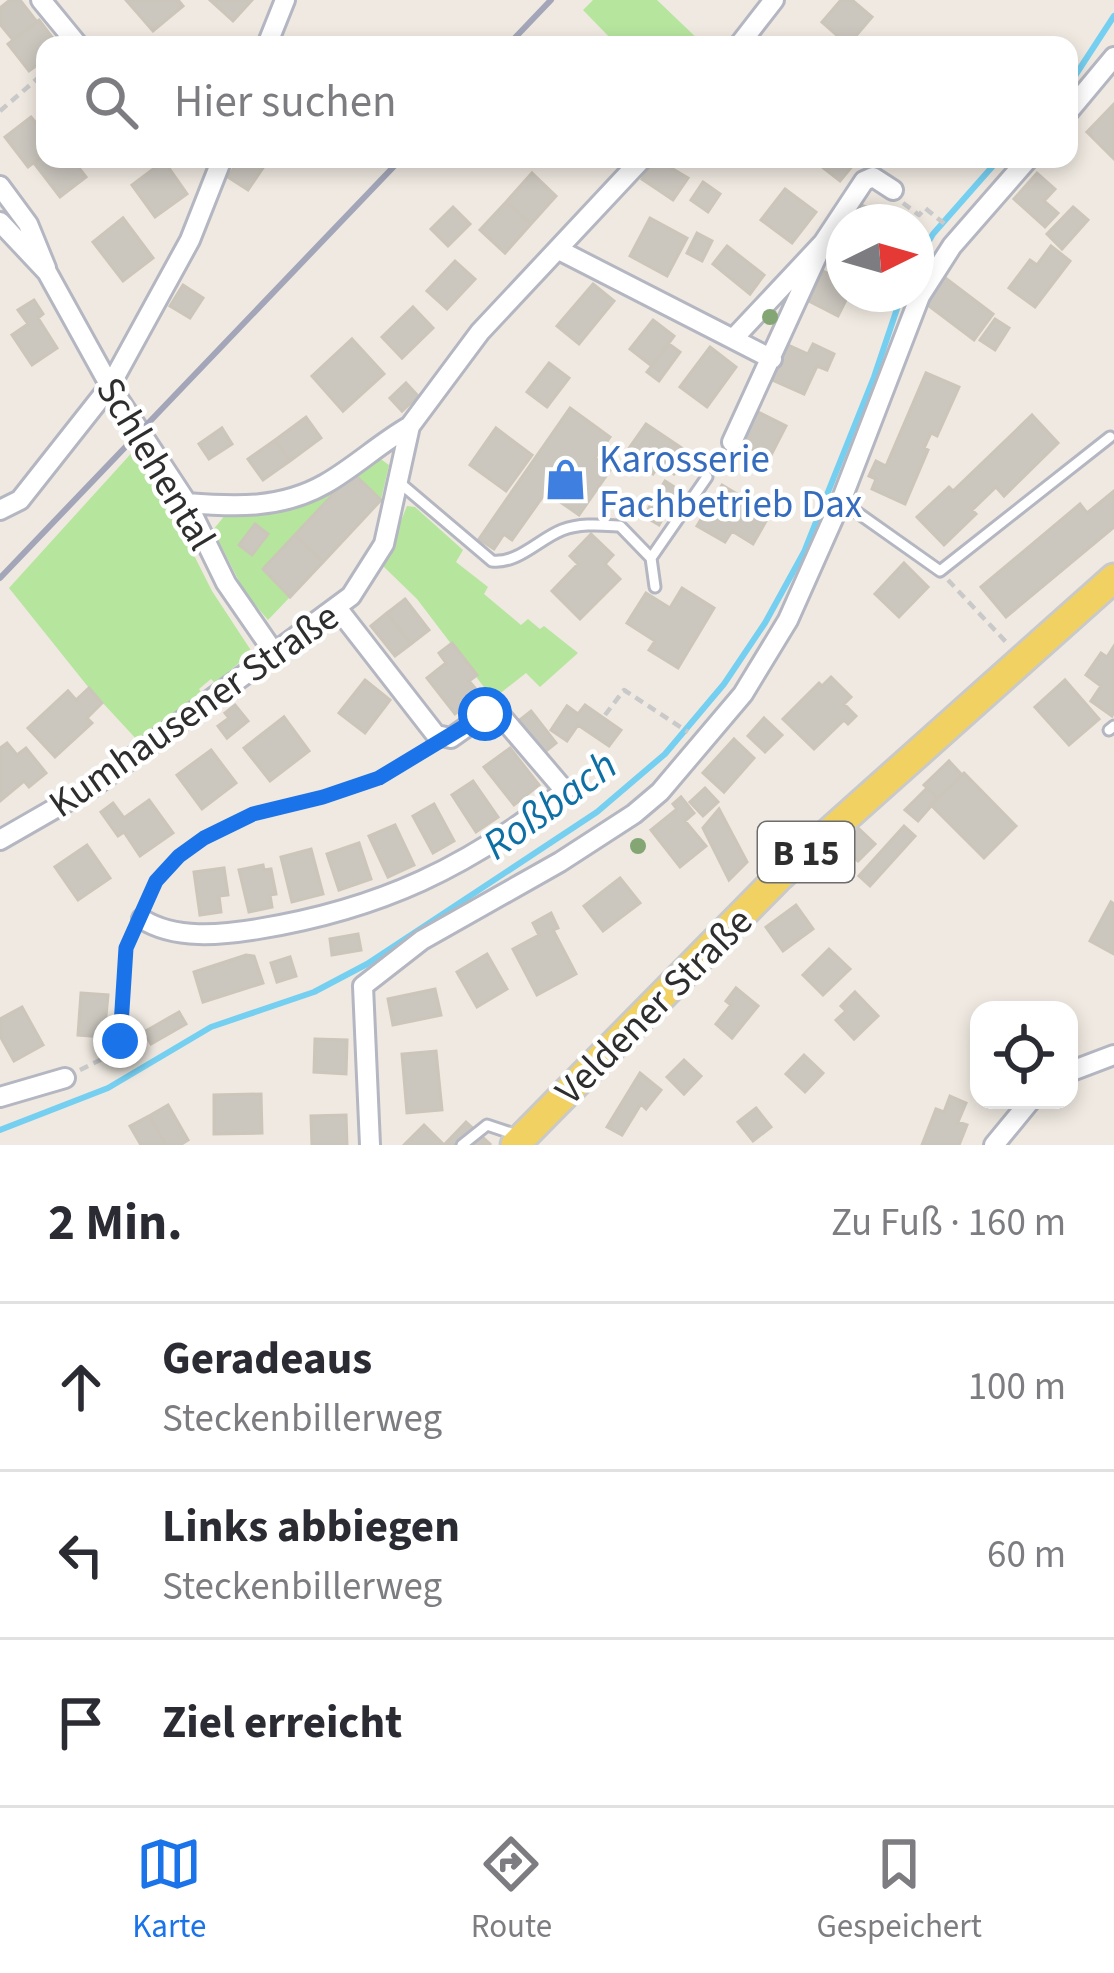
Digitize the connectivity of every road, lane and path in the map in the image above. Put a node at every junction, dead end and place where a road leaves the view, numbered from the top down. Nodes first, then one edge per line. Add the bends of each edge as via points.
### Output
1 (41, 0) edge
2 (285, 0) edge
3 (774, 0) edge
4 (71, 36) edge
5 (271, 36) edge
6 (746, 36) edge
7 (1114, 57) edge
8 (36, 80) edge
9 (1078, 100) edge
10 (0, 111) edge
11 (218, 168) edge
12 (634, 168) edge
13 (1020, 168) edge
14 (0, 186) edge
15 (893, 190) joint
16 (0, 222) edge
17 (952, 230) dead end
18 (823, 243) junction
19 (559, 250) junction
20 (47, 272) junction
21 (733, 339) junction
22 (772, 359) junction
23 (110, 386) junction
24 (410, 426) junction
25 (1110, 437) dead end
26 (732, 442) dead end
27 (707, 477) dead end
28 (400, 483) junction
29 (841, 500) junction
30 (188, 502) junction
31 (0, 510) edge
32 (650, 558) junction
33 (940, 572) junction
34 (1114, 578) edge
35 (655, 587) dead end
36 (338, 608) junction
37 (273, 651) junction
38 (1021, 657) junction
39 (605, 715) dead end
40 (678, 725) dead end
41 (442, 738) junction
42 (0, 840) edge
43 (142, 919) junction
44 (1114, 1055) edge
45 (1078, 1069) edge
46 (65, 1078) joint
47 (0, 1097) edge
48 (1024, 1109) edge
49 (519, 1141) edge
50 (370, 1145) edge
51 (462, 1145) edge
52 (994, 1145) edge

1 - 4 street
2 - 5 street
3 - 6 street
7 - 9 street
8 - 10 path
11 - 23 street via 190,240
12 - 19 street, Kumhausener Straße
13 - 29 street via 920,296
14 - 20 street, Schlehental via 28,224
15 - 17 path via 919,215 925,208
15 - 18 street via 873,177 864,181
16 - 20 street, Schlehental
18 - 21 street
18 - 22 street
19 - 21 street
19 - 24 street, Kumhausener Straße via 480,332
20 - 23 street, Schlehental
21 - 22 street
22 - 26 street
23 - 30 street, Schlehental
23 - 31 street via 20,500
24 - 28 street, Kumhausener Straße
24 - 30 street, Kumhausener Straße via 322,486 287,500 248,508
25 - 33 lane
27 - 32 lane
28 - 32 lane via 492,561 586,525 620,526
28 - 36 street, Kumhausener Straße via 376,562
29 - 33 lane
29 - 50 street via 788,620 743,694 660,792 560,862 422,940 363,986
30 - 37 street, Schlehental via 226,584
32 - 35 lane
33 - 38 path
34 - 38 main road, Veldener Straße / B 15
36 - 37 street, Kumhausener Straße
36 - 41 street
37 - 42 street, Kumhausener Straße via 94,786
38 - 49 main road, Veldener Straße / B 15 via 779,877
39 - 40 path via 624,690
41 - 43 path via 358,787 253,814 204,838 156,881
41 - 43 street via 495,713 566,791 506,838 346,912 230,934 159,930
43 - 46 path via 126,948 116,1052
44 - 45 street
46 - 47 street
48 - 52 street
49 - 51 lane via 487,1125

